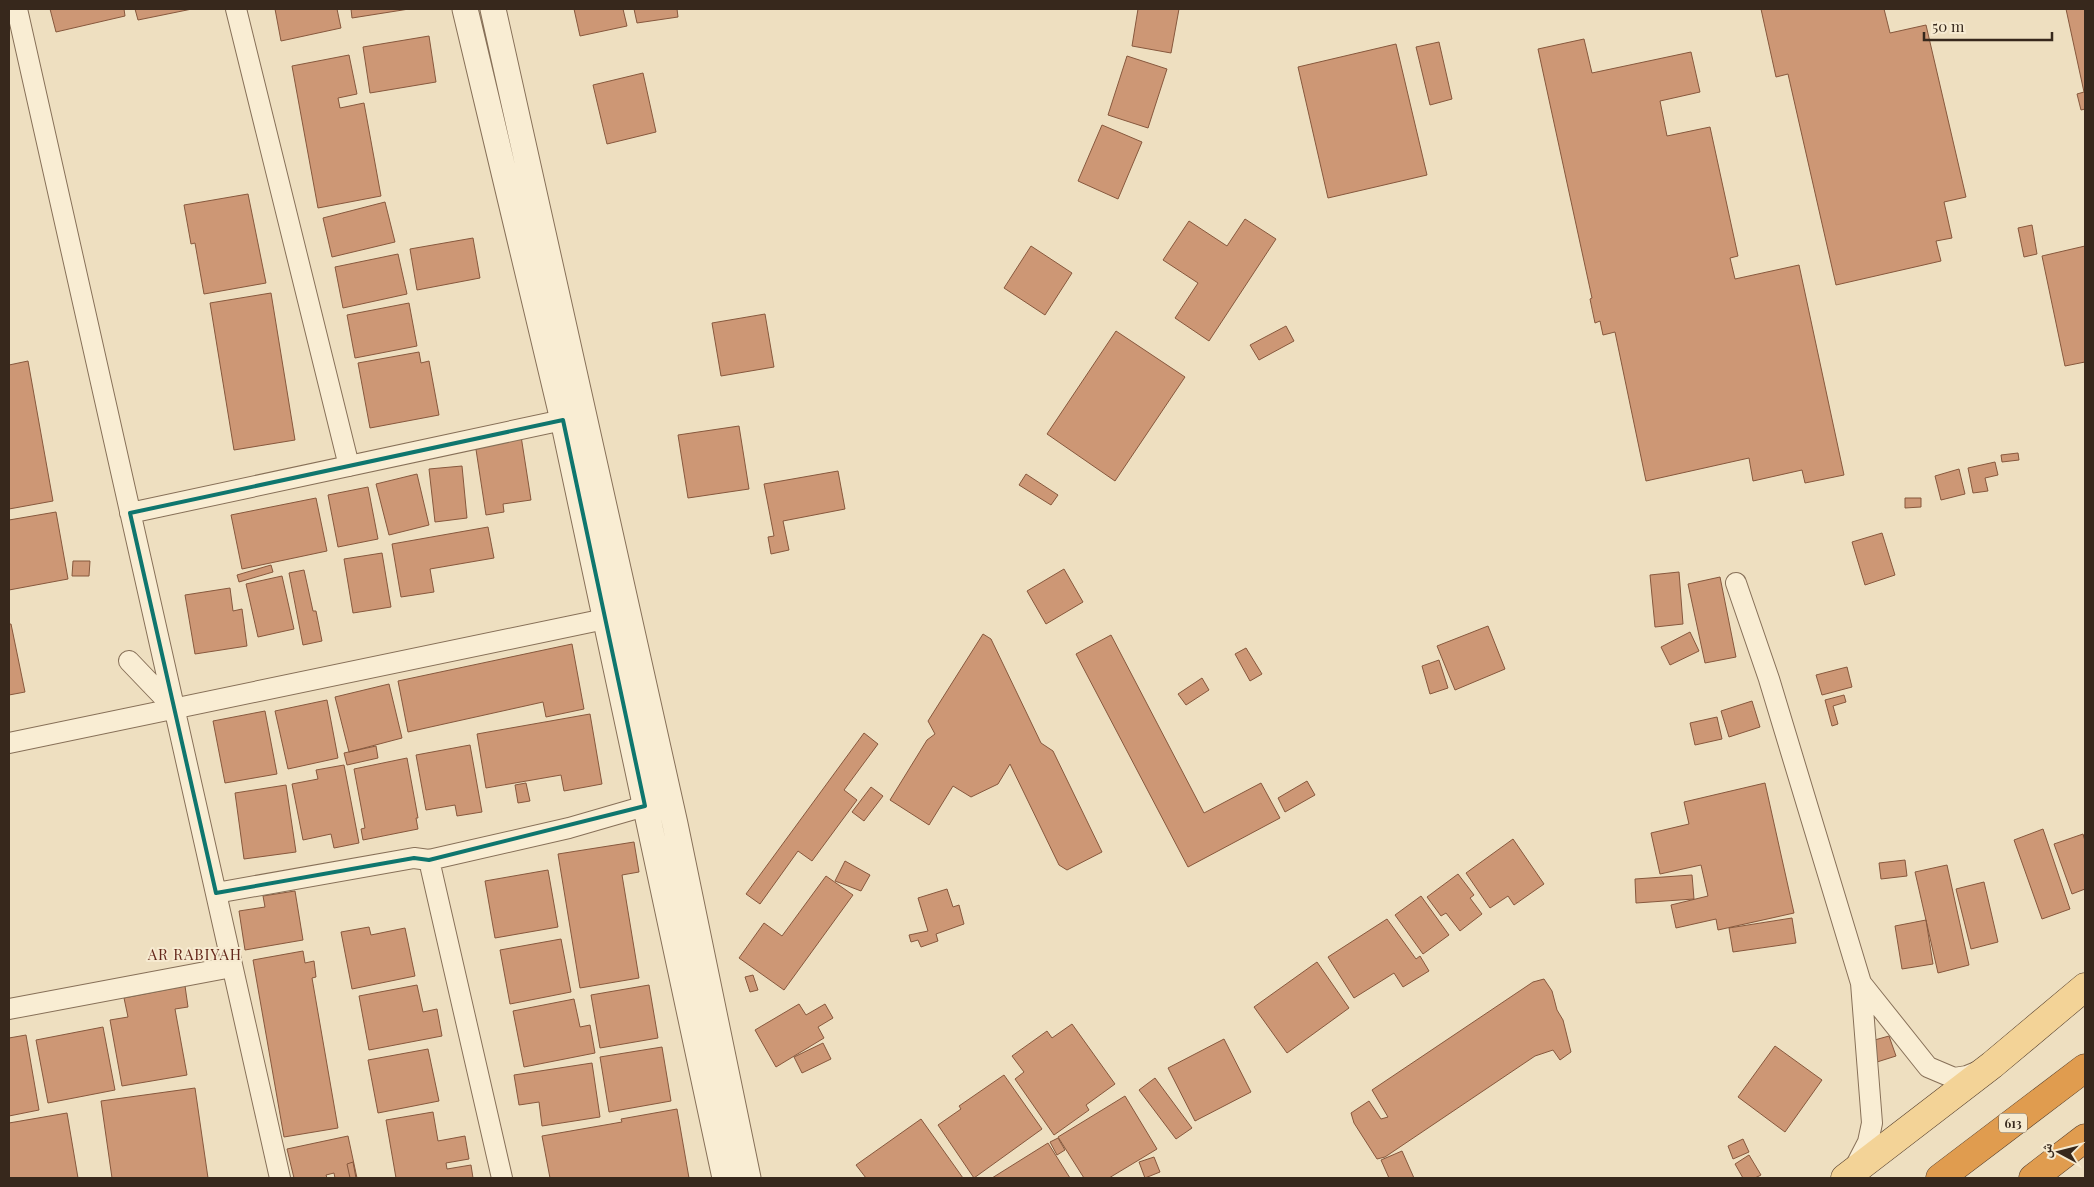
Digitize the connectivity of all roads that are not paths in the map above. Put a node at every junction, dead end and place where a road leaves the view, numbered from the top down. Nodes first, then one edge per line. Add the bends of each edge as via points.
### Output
1 (17, 9) edge
2 (236, 9) edge
3 (465, 9) edge
4 (493, 9) edge
5 (563, 420) junction
6 (348, 466) junction
7 (130, 513) junction
8 (1736, 583) dead end
9 (606, 619) junction
10 (129, 660) dead end
11 (174, 708) junction
12 (9, 743) edge
13 (645, 806) junction
14 (429, 860) junction
15 (216, 892) junction
16 (232, 967) junction
17 (1861, 983) junction
18 (2085, 987) edge
19 (9, 1009) edge
20 (1992, 1064) junction
21 (2085, 1068) edge
22 (2085, 1138) edge
23 (1846, 1177) edge
24 (280, 1178) edge
25 (502, 1178) edge
26 (724, 1178) edge
27 (748, 1178) edge
28 (1940, 1178) edge
29 (2033, 1178) edge

1 - 7 street
2 - 6 street
3 - 5 street
4 - 27 street via 675,824
5 - 6 street
5 - 9 street
6 - 7 street
7 - 11 street
8 - 17 street via 1770,678
9 - 11 street
9 - 13 street
10 - 11 street
11 - 12 street
11 - 15 street
13 - 14 street via 568,828
13 - 26 street
14 - 15 street via 414,858
14 - 25 street
15 - 16 street
16 - 19 street
16 - 24 street
17 - 20 street via 1928,1067 1954,1078 1967,1076
17 - 23 street via 1872,1124 1861,1158
18 - 20 main road
20 - 23 main road
21 - 28 highway, 613
22 - 29 highway

